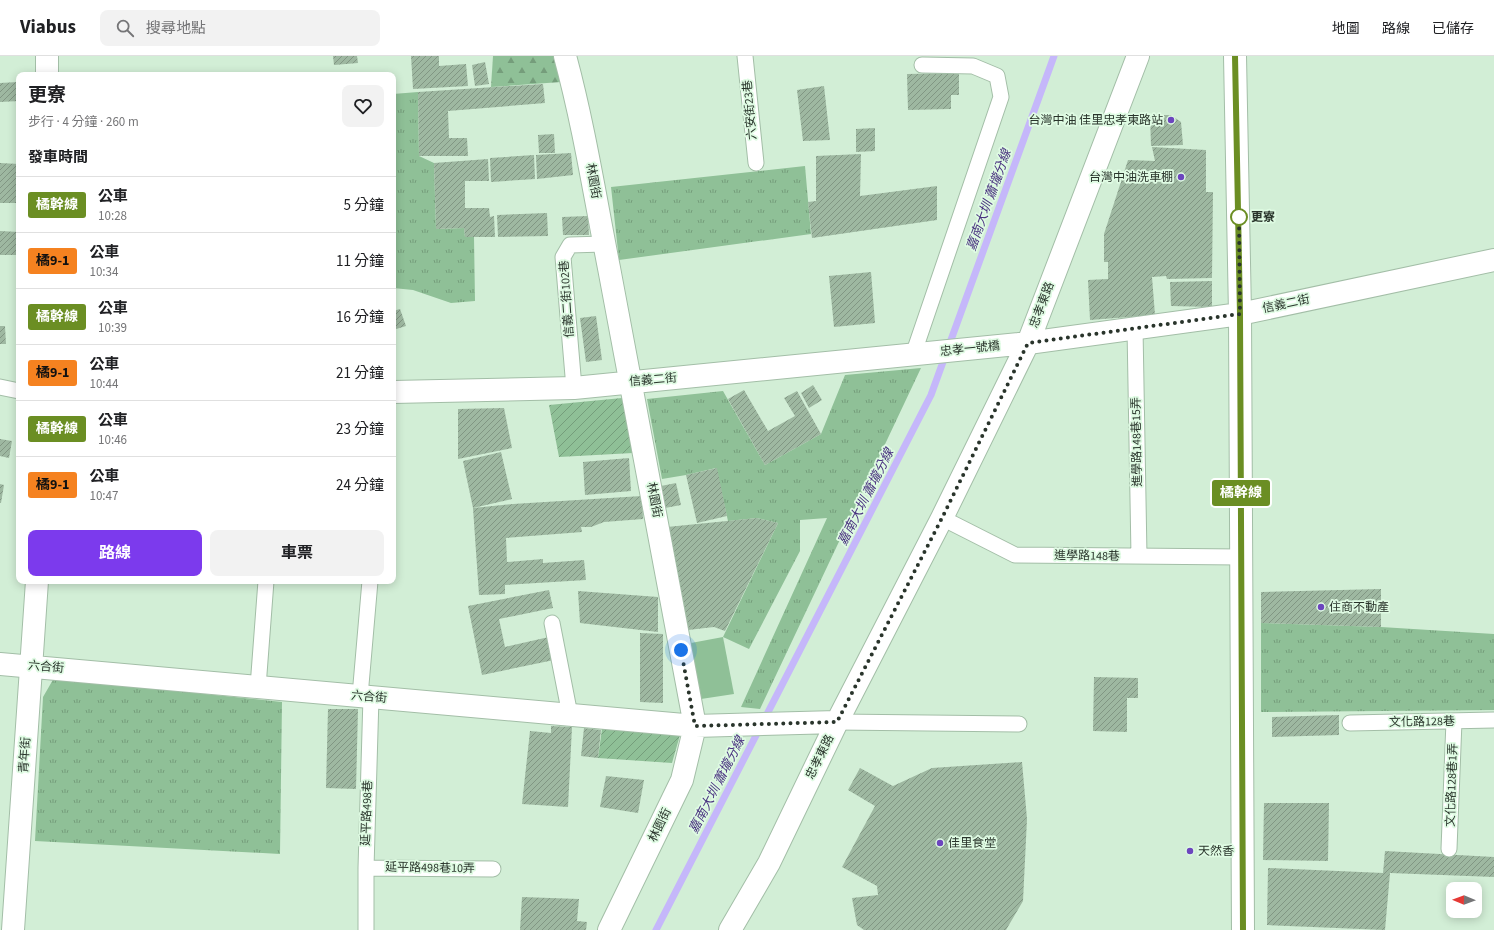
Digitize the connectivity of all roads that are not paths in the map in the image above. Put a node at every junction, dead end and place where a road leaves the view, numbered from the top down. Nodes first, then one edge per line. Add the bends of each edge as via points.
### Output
1 (47, 56) edge
2 (565, 56) edge
3 (745, 56) edge
4 (1138, 56) edge
5 (1235, 56) edge
6 (922, 65) dead end
7 (47, 72) edge
8 (756, 163) dead end
9 (604, 244) junction
10 (1494, 260) edge
11 (1240, 314) junction
12 (1135, 328) junction
13 (1028, 343) junction
14 (913, 355) junction
15 (632, 382) junction
16 (0, 387) edge
17 (574, 388) junction
18 (16, 390) edge
19 (396, 392) edge
20 (942, 518) junction
21 (1139, 556) junction
22 (1242, 557) junction
23 (37, 584) edge
24 (266, 584) edge
25 (370, 584) edge
26 (552, 623) dead end
27 (0, 664) edge
28 (31, 666) junction
29 (258, 686) junction
30 (365, 696) junction
31 (570, 715) junction
32 (1494, 720) edge
33 (1454, 721) junction
34 (837, 722) junction
35 (1350, 723) dead end
36 (1019, 724) dead end
37 (695, 726) junction
38 (1449, 849) dead end
39 (366, 868) junction
40 (493, 869) dead end
41 (13, 930) edge
42 (366, 930) edge
43 (609, 930) edge
44 (730, 930) edge
45 (1243, 930) edge

1 - 7 street
2 - 9 street, 林園街 via 591,167
3 - 8 lane, 六安街23巷
4 - 13 street, 忠孝東路
5 - 11 street
6 - 14 lane via 973,66 998,76 1001,97
9 - 15 street, 林園街
9 - 17 lane, 信義二街102巷 via 570,245 563,257
10 - 11 street, 信義二街
11 - 12 street, 信義二街
11 - 22 street
12 - 13 street, 信義二街
12 - 21 lane, 進學路148巷15弄
13 - 14 street, 忠孝一號橋
13 - 20 street, 忠孝東路
14 - 15 street, 信義二街
15 - 17 street, 信義二街
15 - 37 street, 林園街
16 - 18 lane
17 - 19 street, 信義二街
20 - 21 lane, 進學路148巷 via 1014,555
20 - 34 street, 忠孝東路
21 - 22 lane, 進學路148巷
22 - 45 street
23 - 28 street, 青年街
24 - 29 lane
25 - 30 lane, 延平路498巷
26 - 31 lane
27 - 28 street, 六合街
28 - 29 street, 六合街
28 - 41 street, 青年街
29 - 30 street, 六合街
30 - 31 street, 六合街
30 - 39 lane, 延平路498巷
31 - 37 street, 六合街
32 - 33 lane, 文化路128巷
33 - 35 lane, 文化路128巷
33 - 38 lane, 文化路128巷1弄
34 - 36 lane
34 - 37 street, 六合街
34 - 44 street, 忠孝東路 via 769,863
37 - 43 street, 林園街 via 682,780
39 - 40 lane, 延平路498巷10弄
39 - 42 lane, 延平路498巷

